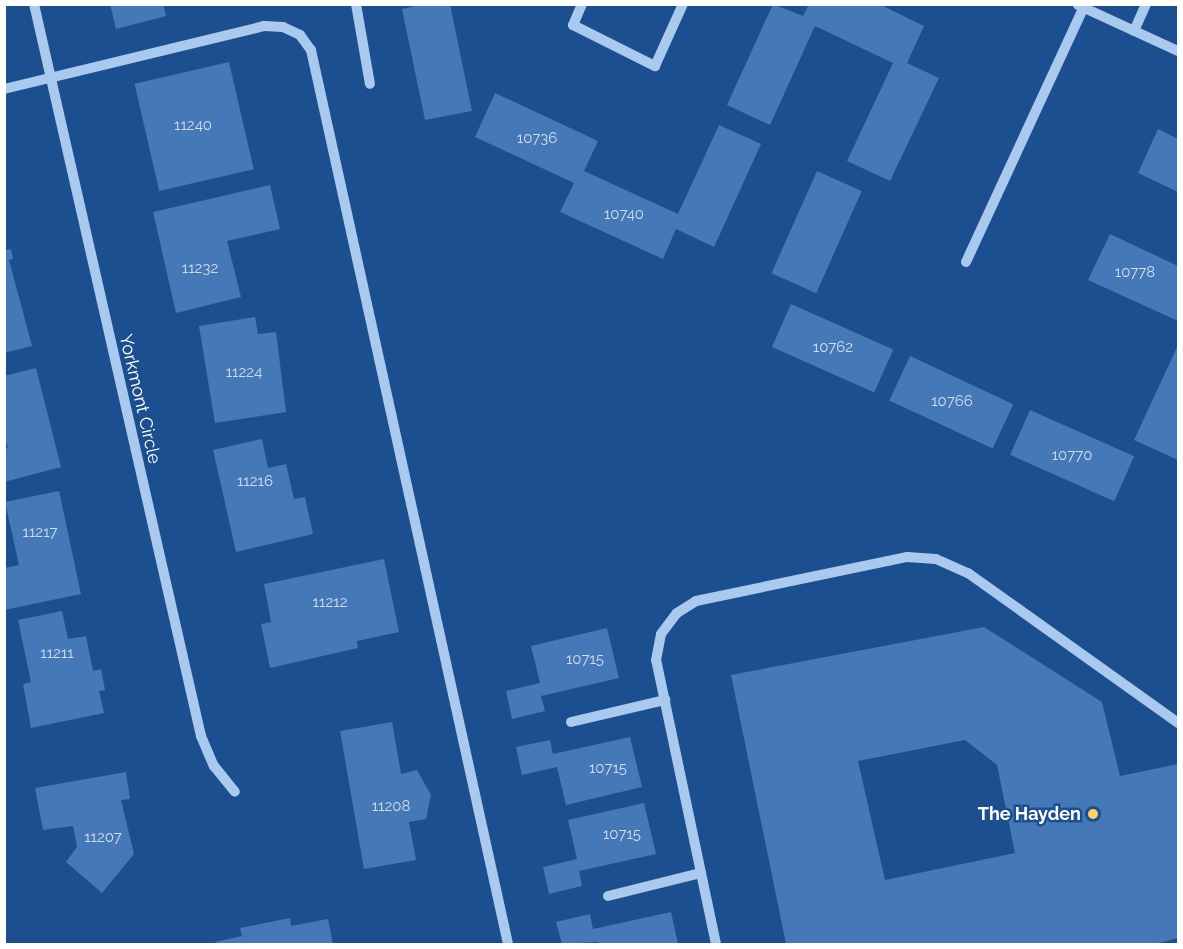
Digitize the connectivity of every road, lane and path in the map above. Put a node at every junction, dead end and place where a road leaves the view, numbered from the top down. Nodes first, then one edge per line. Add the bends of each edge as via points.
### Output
1 (34, 4) edge
2 (356, 4) edge
3 (582, 4) edge
4 (683, 4) edge
5 (1146, 4) edge
6 (1081, 6) edge
7 (1134, 31) junction
8 (1179, 51) edge
9 (49, 79) junction
10 (370, 84) dead end
11 (4, 89) edge
12 (966, 262) dead end
13 (665, 700) junction
14 (571, 722) dead end
15 (1179, 723) edge
16 (235, 792) dead end
17 (701, 873) junction
18 (608, 896) dead end
19 (508, 945) edge
20 (716, 945) edge

1 - 9 street, Yorkmont Circle
2 - 10 street
3 - 4 street via 573,25 655,66
5 - 7 street
6 - 7 street
6 - 12 street
7 - 8 street
9 - 11 street
9 - 16 street, Yorkmont Circle via 201,736 213,766
9 - 19 street via 264,26 283,27 300,34 311,50
13 - 14 street
13 - 15 street via 656,660 661,634 676,612 696,601 907,556 936,560 968,573
13 - 17 street
17 - 18 street
17 - 20 street

